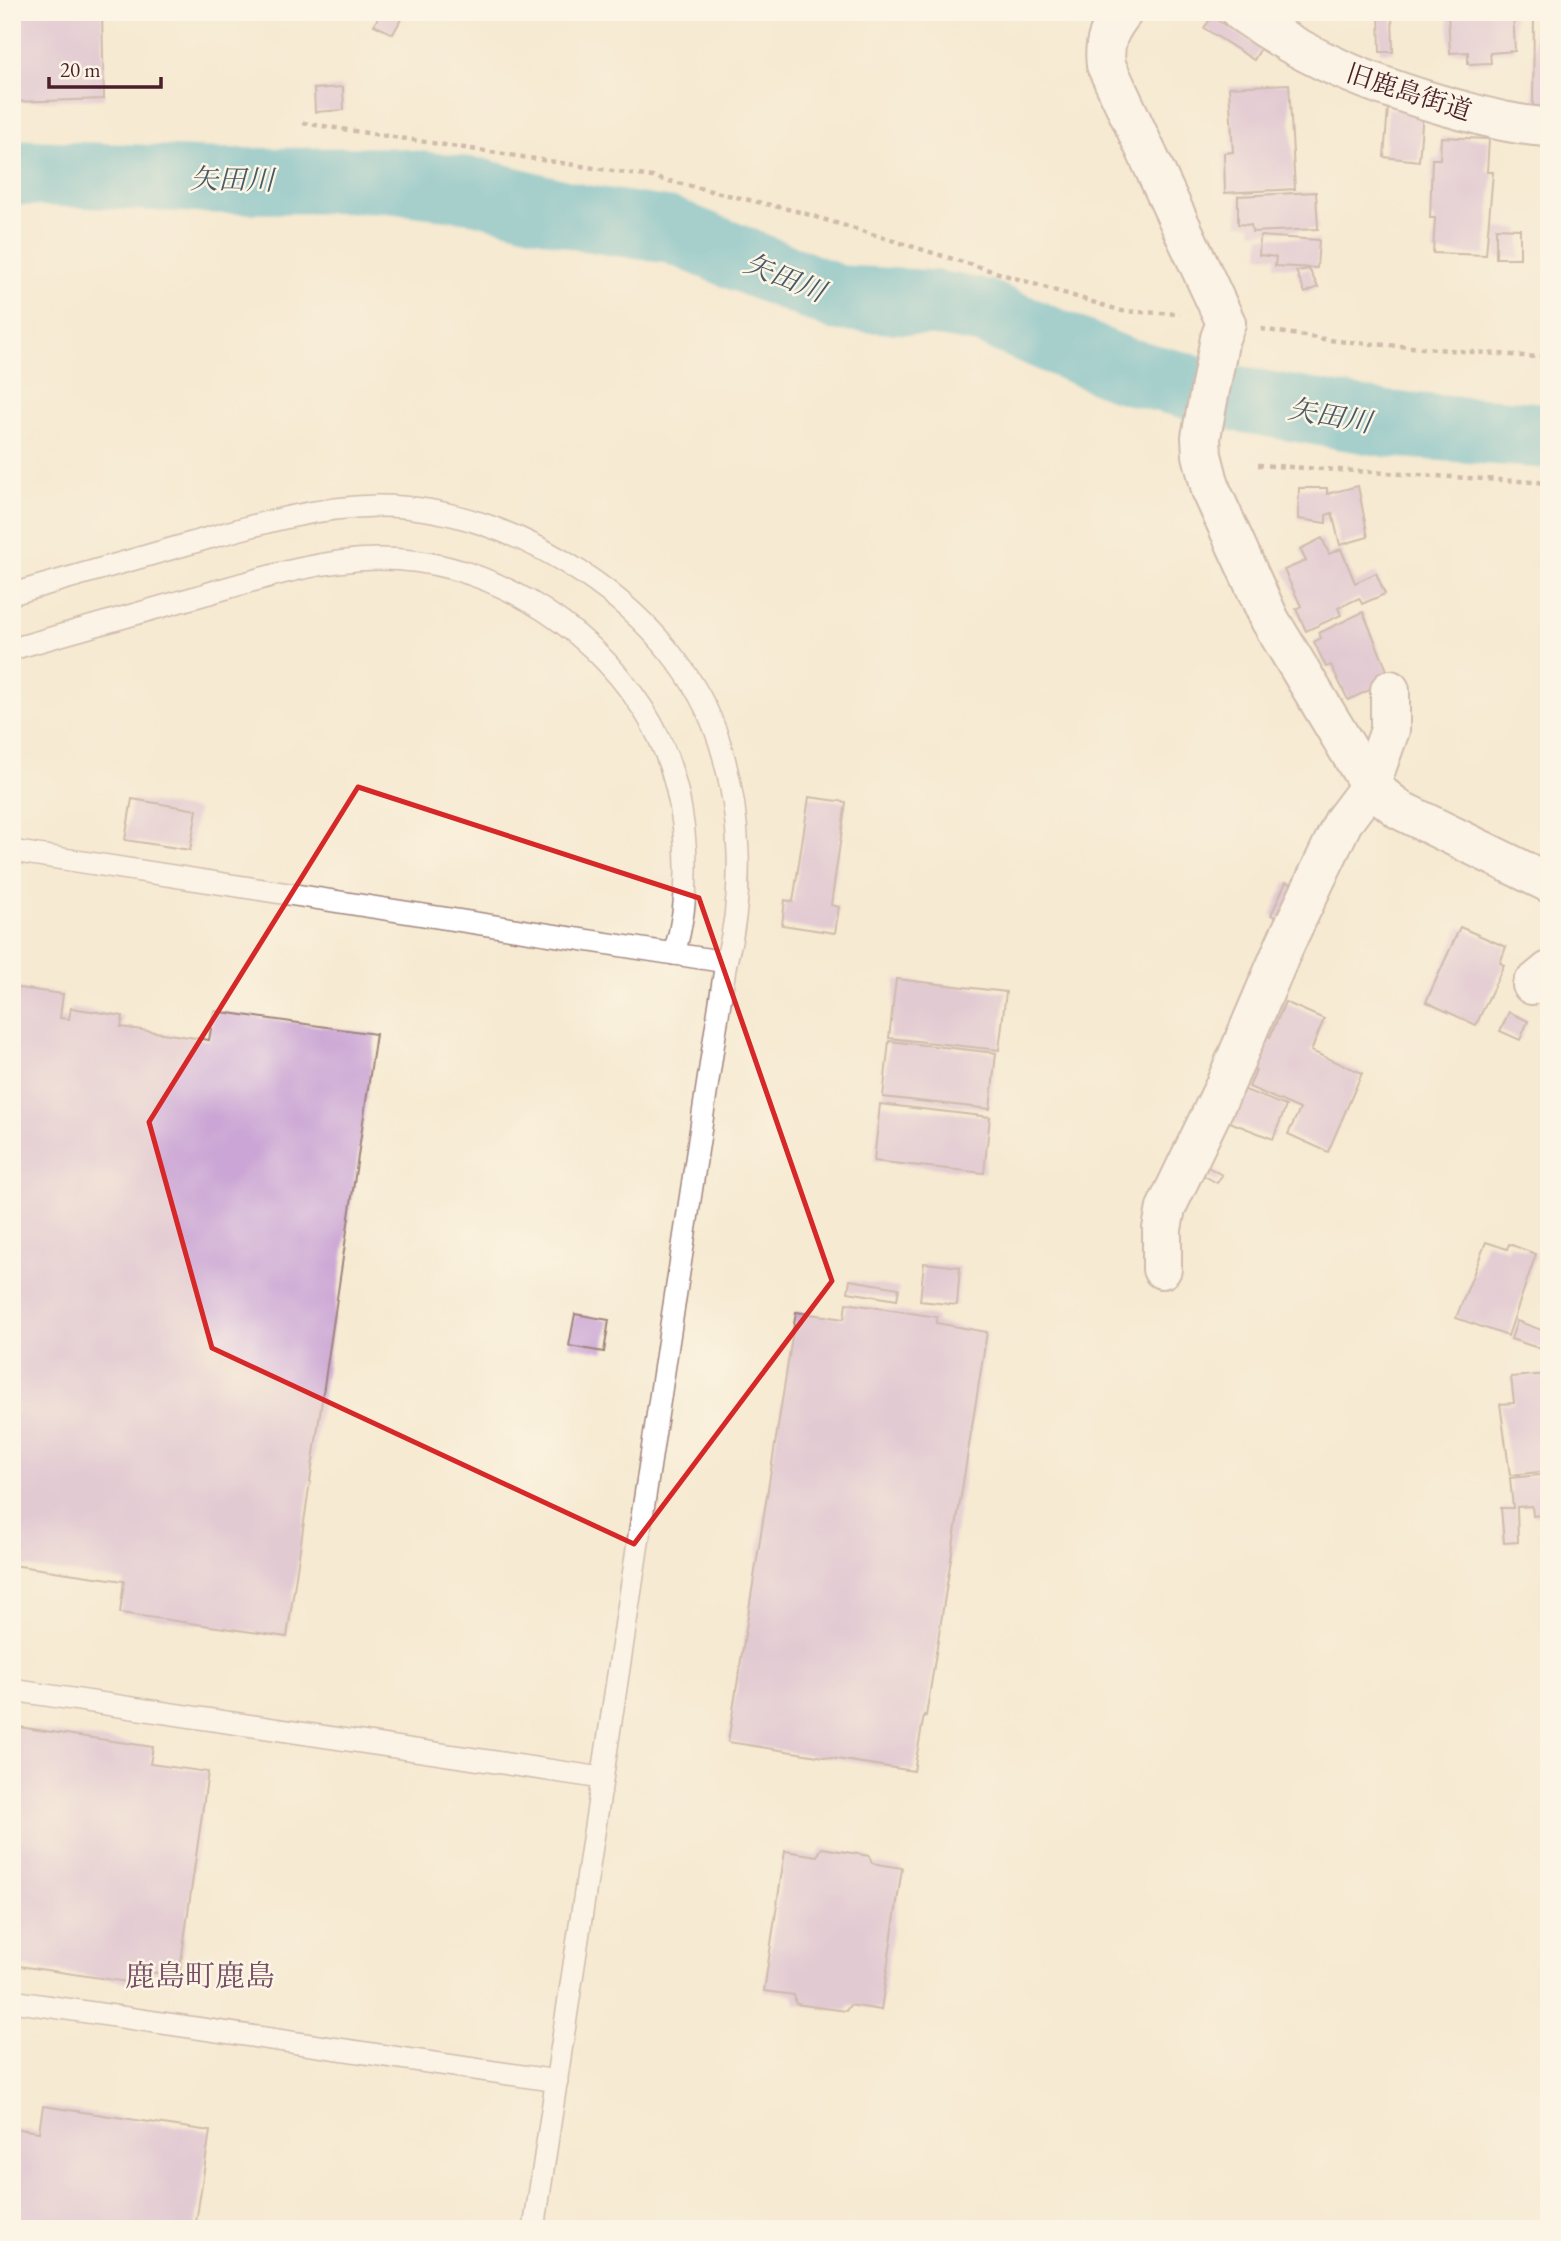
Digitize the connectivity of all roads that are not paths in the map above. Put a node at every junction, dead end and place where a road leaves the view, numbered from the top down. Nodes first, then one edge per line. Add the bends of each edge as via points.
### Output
1 (1123, 12) edge
2 (1241, 12) edge
3 (1549, 127) edge
4 (12, 594) edge
5 (12, 649) edge
6 (1390, 690) dead end
7 (1370, 786) junction
8 (12, 851) edge
9 (1549, 883) edge
10 (674, 954) junction
11 (726, 962) junction
12 (1162, 1269) dead end
13 (12, 1690) edge
14 (602, 1778) junction
15 (12, 2001) edge
16 (557, 2081) junction
17 (534, 2229) edge

1 - 7 street via 1108,32 1106,65 1226,323 1201,438 1211,491 1270,620
2 - 3 street, 旧鹿島街道 via 1275,36 1380,87 1517,126
4 - 11 lane via 274,520 329,509 423,509 468,518 519,536 570,564 620,601 656,637 701,702 720,743 738,849 735,930
5 - 10 lane via 336,562 417,562 498,584 542,608 586,642 616,672 655,727 670,760 685,852 682,928
6 - 7 street via 1390,730
7 - 9 street via 1400,810
7 - 12 street via 1343,822 1226,1085 1174,1188 1162,1229
8 - 10 lane
10 - 11 lane
11 - 14 lane
13 - 14 lane
14 - 16 lane
15 - 16 lane
16 - 17 lane

